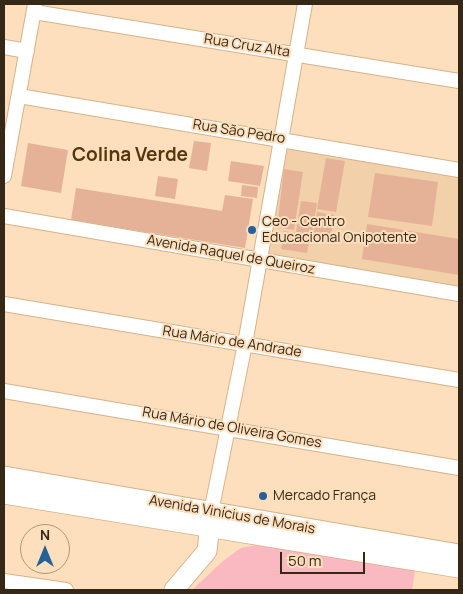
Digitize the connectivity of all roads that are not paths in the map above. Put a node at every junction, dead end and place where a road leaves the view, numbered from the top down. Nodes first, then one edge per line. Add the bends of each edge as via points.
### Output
1 (305, 4) edge
2 (35, 8) edge
3 (4, 47) edge
4 (26, 51) junction
5 (297, 54) junction
6 (459, 81) edge
7 (19, 96) junction
8 (8, 133) edge
9 (282, 140) junction
10 (459, 170) edge
11 (4, 176) edge
12 (4, 216) edge
13 (261, 260) junction
14 (459, 294) edge
15 (4, 304) edge
16 (246, 344) junction
17 (459, 380) edge
18 (4, 391) edge
19 (228, 427) junction
20 (459, 468) edge
21 (4, 476) edge
22 (4, 494) edge
23 (94, 499) junction
24 (211, 519) junction
25 (459, 554) edge
26 (459, 568) edge
27 (4, 581) edge
28 (66, 590) edge
29 (174, 590) edge

1 - 5 street
2 - 4 street
2 - 5 street, Rua Cruz Alta
3 - 4 street
4 - 7 street
5 - 6 street, Rua Cruz Alta
5 - 9 street
7 - 8 street
7 - 9 street, Rua São Pedro
8 - 11 street
9 - 10 street, Rua São Pedro
9 - 13 street
12 - 13 street, Avenida Raquel de Queiroz
13 - 14 street, Avenida Raquel de Queiroz
13 - 16 street
15 - 16 street, Rua Mário de Andrade
16 - 17 street, Rua Mário de Andrade
16 - 19 street
18 - 19 street, Rua Mário de Oliveira Gomes
19 - 20 street, Rua Mário de Oliveira Gomes
19 - 24 street
21 - 23 street, Avenida Vinícius de Morais
22 - 23 street, Avenida Vinícius de Morais
23 - 24 street, Avenida Vinícius de Morais
24 - 25 street, Avenida Vinícius de Morais
24 - 26 street, Avenida Vinícius de Morais
24 - 29 street via 207,551
27 - 28 street

